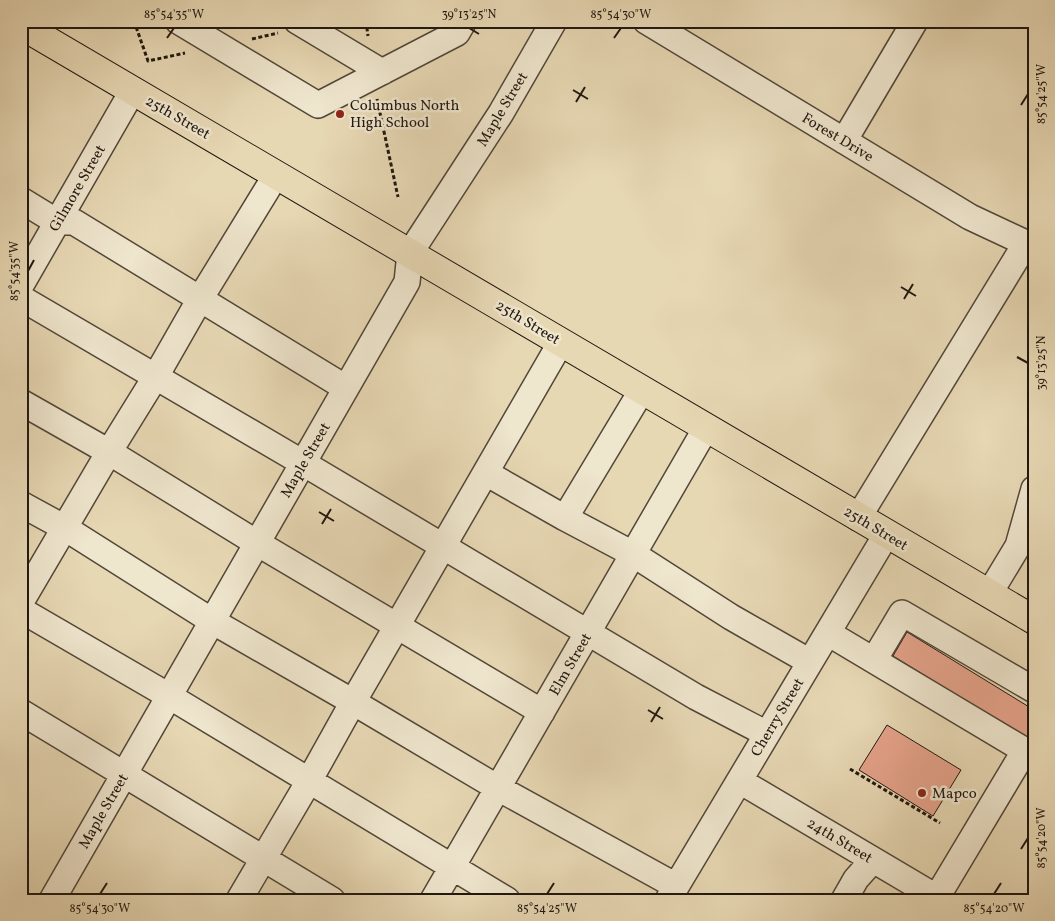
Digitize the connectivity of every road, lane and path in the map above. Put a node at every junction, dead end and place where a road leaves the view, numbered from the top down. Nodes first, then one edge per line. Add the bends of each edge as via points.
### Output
1 (134, 21) edge
2 (178, 21) edge
3 (297, 21) edge
4 (366, 21) edge
5 (464, 21) edge
6 (554, 21) edge
7 (646, 21) edge
8 (915, 21) edge
9 (21, 25) edge
10 (148, 60) dead end
11 (375, 71) junction
12 (133, 90) junction
13 (844, 141) junction
14 (276, 175) junction
15 (398, 197) dead end
16 (21, 200) edge
17 (58, 222) junction
18 (1030, 245) edge
19 (410, 253) junction
20 (21, 285) edge
21 (21, 298) edge
22 (200, 299) junction
23 (561, 342) junction
24 (156, 376) junction
25 (346, 388) junction
26 (642, 390) junction
27 (21, 402) edge
28 (706, 428) junction
29 (109, 452) junction
30 (303, 463) junction
31 (486, 473) junction
32 (1034, 489) edge
33 (21, 504) edge
34 (565, 518) junction
35 (858, 518) junction
36 (65, 528) junction
37 (886, 535) junction
38 (257, 543) junction
39 (443, 546) junction
40 (634, 554) junction
41 (989, 594) junction
42 (21, 602) edge
43 (21, 610) edge
44 (1034, 620) edge
45 (212, 621) junction
46 (397, 626) junction
47 (588, 632) junction
48 (828, 633) junction
49 (874, 660) junction
50 (810, 662) junction
51 (1034, 690) edge
52 (169, 696) junction
53 (353, 702) junction
54 (21, 712) edge
55 (542, 712) junction
56 (767, 734) junction
57 (1029, 753) edge
58 (850, 769) dead end
59 (124, 775) junction
60 (309, 781) junction
61 (740, 781) junction
62 (498, 788) junction
63 (940, 823) dead end
64 (263, 858) junction
65 (873, 860) junction
66 (452, 867) junction
67 (672, 893) edge
68 (939, 899) edge
69 (52, 900) edge
70 (239, 900) edge
71 (332, 900) edge
72 (433, 900) edge
73 (507, 900) edge
74 (844, 900) edge

1 - 10 path
2 - 11 street via 318,105
3 - 11 street
4 - 11 path
5 - 11 street via 457,33
6 - 19 street, Maple Street via 501,113
7 - 13 street, Forest Drive
8 - 13 street
9 - 12 main road, 25th Street
11 - 15 path
12 - 14 main road, 25th Street
12 - 17 street, Gilmore Street
13 - 18 street, Forest Drive via 970,217
14 - 19 main road, 25th Street
14 - 22 street
16 - 17 street
17 - 20 street, Gilmore Street
17 - 22 street via 74,222
18 - 35 street
19 - 23 main road, 25th Street
19 - 25 street, Maple Street via 407,282
21 - 24 street
22 - 24 street
22 - 25 street
23 - 26 main road, 25th Street
23 - 31 street
24 - 29 street
24 - 30 street
25 - 30 street, Maple Street
26 - 28 main road, 25th Street
26 - 34 street
27 - 29 street
28 - 35 main road, 25th Street
28 - 40 street, Elm Street
29 - 36 street
29 - 38 street
30 - 38 street, Maple Street
30 - 39 street
31 - 34 street
31 - 39 street
32 - 41 street via 1018,546
33 - 36 street
34 - 40 street
35 - 37 main road, 25th Street
36 - 42 street
36 - 45 street
37 - 41 main road, 25th Street
37 - 48 street, Cherry Street
38 - 45 street, Maple Street
38 - 46 street
39 - 46 street
39 - 47 street
40 - 47 street, Elm Street
40 - 50 street via 730,617
41 - 44 main road, 25th Street
43 - 52 street
45 - 52 street, Maple Street
45 - 53 street
46 - 53 street
46 - 55 street
47 - 55 street, Elm Street
47 - 56 street via 696,697
48 - 49 street
48 - 50 street, Cherry Street
49 - 51 street via 902,613
49 - 57 street
50 - 56 street, Cherry Street
52 - 59 street, Maple Street
52 - 60 street
53 - 60 street
53 - 62 street
54 - 59 street
55 - 62 street, Elm Street
56 - 61 street, Cherry Street
57 - 68 street
58 - 63 path
59 - 64 street
59 - 69 street, Maple Street
60 - 64 street
60 - 66 street
61 - 65 street, 24th Street
61 - 67 street, Cherry Street
62 - 66 street, Elm Street
62 - 67 street
64 - 70 street
64 - 71 street
65 - 68 street, 24th Street
65 - 74 street via 856,879
66 - 72 street, Elm Street
66 - 73 street

